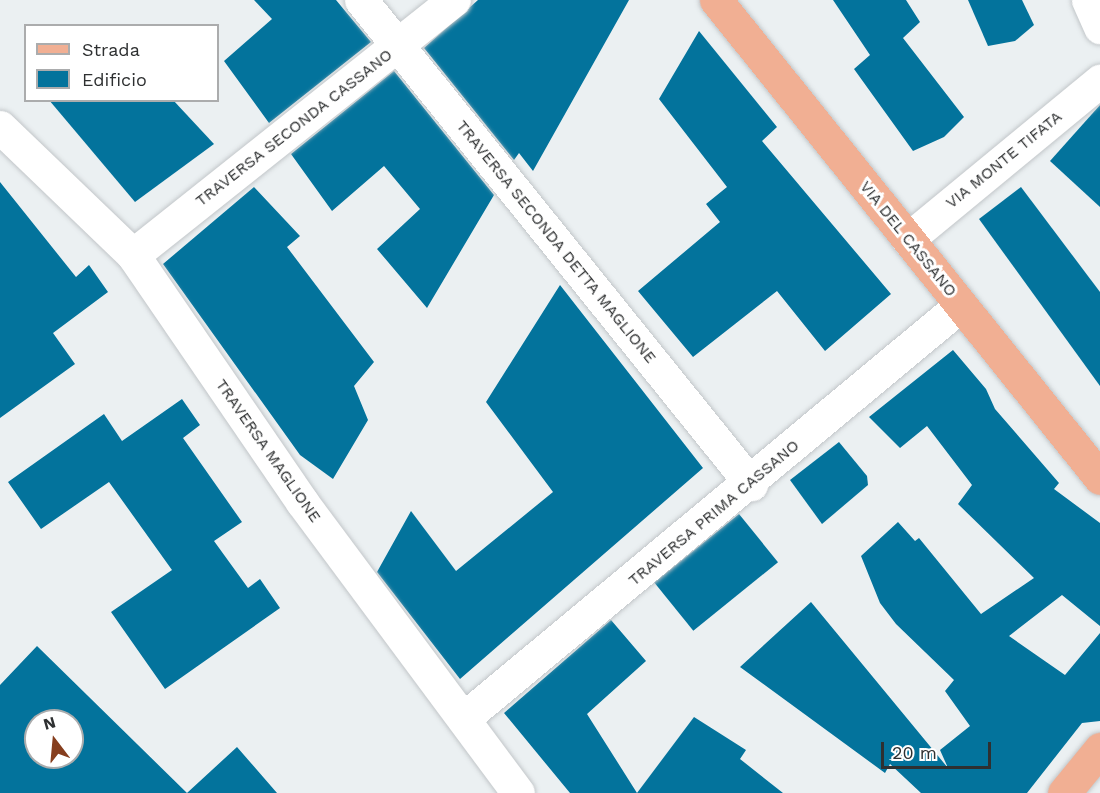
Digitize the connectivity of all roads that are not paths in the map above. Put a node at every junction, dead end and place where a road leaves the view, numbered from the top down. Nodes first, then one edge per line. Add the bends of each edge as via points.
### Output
1 (361, 0) edge
2 (454, 0) edge
3 (716, 0) edge
4 (1088, 0) edge
5 (1100, 27) edge
6 (398, 46) junction
7 (1100, 81) edge
8 (0, 127) edge
9 (908, 239) junction
10 (133, 255) junction
11 (961, 305) junction
12 (1100, 478) edge
13 (750, 484) junction
14 (464, 718) junction
15 (1100, 749) edge
16 (518, 793) edge
17 (1064, 793) edge

1 - 6 street, TRAVERSA SECONDA DETTA MAGLIONE
2 - 6 street, TRAVERSA SECONDA CASSANO
3 - 9 main road, VIA DEL CASSANO
4 - 5 street
6 - 10 street, TRAVERSA SECONDA CASSANO
6 - 13 street, TRAVERSA SECONDA DETTA MAGLIONE
7 - 9 street, VIA MONTE TIFATA
8 - 10 street, TRAVERSA MAGLIONE
9 - 11 main road, VIA DEL CASSANO
10 - 14 street, TRAVERSA MAGLIONE via 302,502
11 - 12 main road, VIA DEL CASSANO
11 - 13 street, TRAVERSA PRIMA CASSANO
13 - 14 street, TRAVERSA PRIMA CASSANO
14 - 16 street, TRAVERSA MAGLIONE
15 - 17 main road

